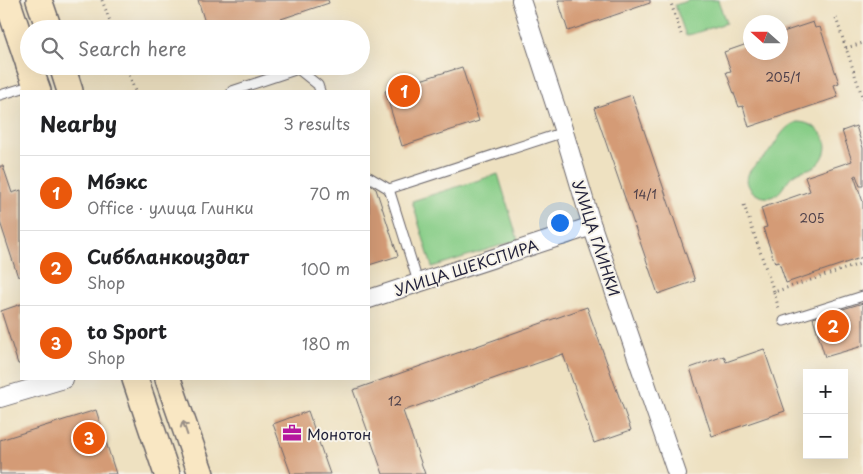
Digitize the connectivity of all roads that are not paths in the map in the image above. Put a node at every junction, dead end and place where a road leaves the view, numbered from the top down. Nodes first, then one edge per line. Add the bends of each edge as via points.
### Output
1 (7, 0) edge
2 (39, 0) edge
3 (521, 0) edge
4 (46, 20) edge
5 (20, 38) edge
6 (65, 75) edge
7 (280, 75) edge
8 (306, 75) edge
9 (33, 77) edge
10 (70, 90) edge
11 (235, 90) edge
12 (320, 90) edge
13 (0, 95) edge
14 (564, 132) junction
15 (370, 178) edge
16 (390, 189) junction
17 (592, 226) junction
18 (418, 282) junction
19 (863, 296) edge
20 (370, 299) edge
21 (784, 321) dead end
22 (61, 380) edge
23 (135, 380) edge
24 (168, 380) edge
25 (0, 398) edge
26 (167, 474) edge
27 (201, 474) edge
28 (677, 474) edge

1 - 5 main road
2 - 4 main road
3 - 14 street, УЛИЦА ГЛИНКИ
6 - 10 main road
7 - 11 lane
8 - 12 lane
9 - 13 lane
14 - 16 lane
14 - 17 street, УЛИЦА ГЛИНКИ
15 - 16 lane
16 - 18 lane
17 - 18 street, УЛИЦА ШЕКСПИРА
17 - 28 street, УЛИЦА ГЛИНКИ
18 - 20 street, УЛИЦА ШЕКСПИРА
19 - 21 lane
22 - 25 street
23 - 26 main road
27 -> 24 main road

